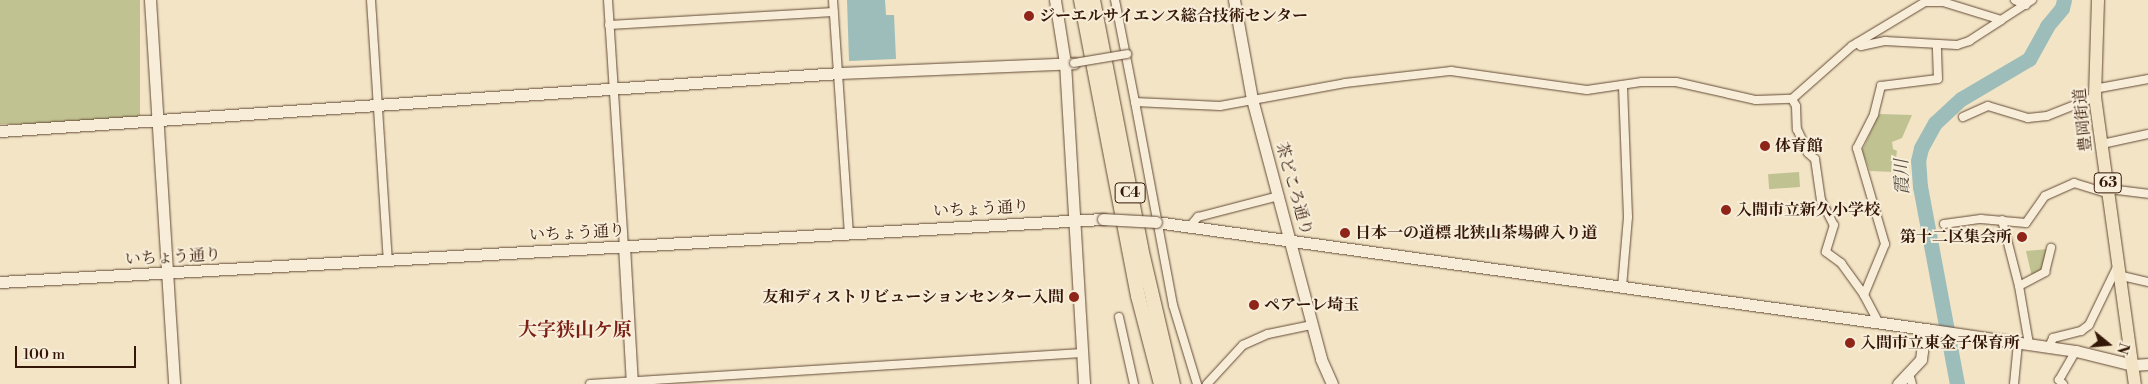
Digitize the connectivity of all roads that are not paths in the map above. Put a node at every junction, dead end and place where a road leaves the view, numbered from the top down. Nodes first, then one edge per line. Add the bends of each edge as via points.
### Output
1 (150, 0) edge
2 (371, 0) edge
3 (608, 0) edge
4 (833, 0) edge
5 (1054, 0) edge
6 (1080, 0) edge
7 (1093, 0) edge
8 (1115, 0) edge
9 (1234, 0) edge
10 (2015, 0) edge
11 (2098, 0) edge
12 (1943, 1) edge
13 (2029, 2) edge
14 (834, 12) junction
15 (2001, 20) junction
16 (610, 25) junction
17 (1857, 43) junction
18 (1937, 44) junction
19 (1127, 54) junction
20 (1070, 63) junction
21 (838, 73) junction
22 (2148, 79) edge
23 (1623, 85) junction
24 (613, 88) junction
25 (2095, 93) junction
26 (1252, 99) junction
27 (1792, 99) junction
28 (1135, 102) junction
29 (378, 107) junction
30 (1962, 117) dead end
31 (157, 121) junction
32 (0, 132) edge
33 (2148, 134) edge
34 (2102, 144) junction
35 (2109, 192) junction
36 (2148, 194) edge
37 (1279, 196) junction
38 (1075, 220) junction
39 (2002, 220) junction
40 (1156, 222) junction
41 (1944, 224) dead end
42 (1191, 225) junction
43 (849, 233) junction
44 (1292, 241) junction
45 (624, 246) junction
46 (2051, 248) dead end
47 (388, 261) junction
48 (2120, 262) junction
49 (167, 274) junction
50 (2122, 276) junction
51 (0, 282) edge
52 (2148, 282) edge
53 (2019, 286) junction
54 (1622, 287) junction
55 (1864, 295) junction
56 (1119, 317) dead end
57 (1879, 323) junction
58 (1312, 325) junction
59 (1928, 329) junction
60 (2023, 343) junction
61 (2049, 347) junction
62 (2076, 351) junction
63 (1082, 353) junction
64 (2148, 364) edge
65 (2133, 365) junction
66 (1911, 379) edge
67 (632, 383) edge
68 (174, 384) edge
69 (590, 384) edge
70 (1084, 384) edge
71 (1134, 384) edge
72 (1160, 384) edge
73 (1174, 384) edge
74 (1197, 384) edge
75 (1208, 384) edge
76 (1332, 384) edge
77 (1898, 384) edge
78 (2014, 384) edge
79 (2063, 384) edge
80 (2136, 384) edge

1 - 31 street
2 - 29 street
3 - 16 street
4 - 14 street
5 - 20 street
6 - 72 highway, C4
7 - 73 highway, C4 via 1141,248
8 - 19 street
9 - 26 street, 茶どころ通り
10 - 13 street
11 - 25 main road, 豊岡街道 / 63
12 - 15 street
12 - 17 street via 1925,2
13 - 15 street
14 - 16 street
14 - 21 street
15 - 18 street via 1964,44
16 - 24 street
17 - 18 street
17 - 27 street
18 - 55 street via 1938,79 1881,86 1874,114 1857,148 1885,244
19 - 20 street, bridge
19 - 28 street
20 - 21 street
20 - 38 street
21 - 24 street
21 - 43 street
22 - 25 street
23 - 26 street via 1587,90 1451,71 1345,83
23 - 27 street via 1676,82 1756,100
23 - 54 street via 1628,217
24 - 29 street
24 - 45 street
25 - 30 street via 2046,116 2028,118 1988,106
25 - 34 main road, 豊岡街道 / 63
26 - 28 street via 1220,106
26 - 37 street, 茶どころ通り
27 - 55 street via 1796,106 1797,129 1808,153 1815,159 1821,200 1834,225 1826,252 1841,263
28 - 40 street
29 - 31 street
29 - 47 street
31 - 32 street
31 - 49 street
33 - 34 street
34 - 35 main road, 豊岡街道 / 63
35 - 36 street
35 - 39 street via 2074,183 2045,196 2026,223
35 - 48 main road, 豊岡街道 / 63
37 - 42 street via 1198,217
37 - 44 street, 茶どころ通り
38 - 40 street, いちょう通り, bridge
38 - 43 street, いちょう通り
38 - 63 street
39 - 41 street
39 - 53 street
40 - 42 street, いちょう通り
40 - 74 street via 1173,305
42 - 44 street, いちょう通り
43 - 45 street, いちょう通り
44 - 54 street, いちょう通り
44 - 58 street, 茶どころ通り
45 - 47 street, いちょう通り
45 - 67 street
46 - 53 street via 2045,272
47 - 49 street, いちょう通り
48 - 50 main road, 豊岡街道 / 63
48 - 61 street via 2088,325 2081,331 2053,338
49 - 51 street, いちょう通り
49 - 68 street
50 - 52 street
50 - 65 main road, 豊岡街道 / 63
53 - 60 street
54 - 57 street, いちょう通り
55 - 57 street
56 - 71 street
57 - 59 street, いちょう通り
58 - 75 street via 1268,334 1243,345
58 - 76 street, 茶どころ通り
59 - 60 street, いちょう通り
59 - 66 street via 1923,355
60 - 61 street, いちょう通り
60 - 78 street
61 - 62 street, いちょう通り
62 - 65 street, いちょう通り
62 - 79 street via 2059,380
63 - 67 street
63 - 70 street
64 - 65 street, いちょう通り
65 - 80 main road, 豊岡街道 / 63
66 - 77 street
67 - 69 street

